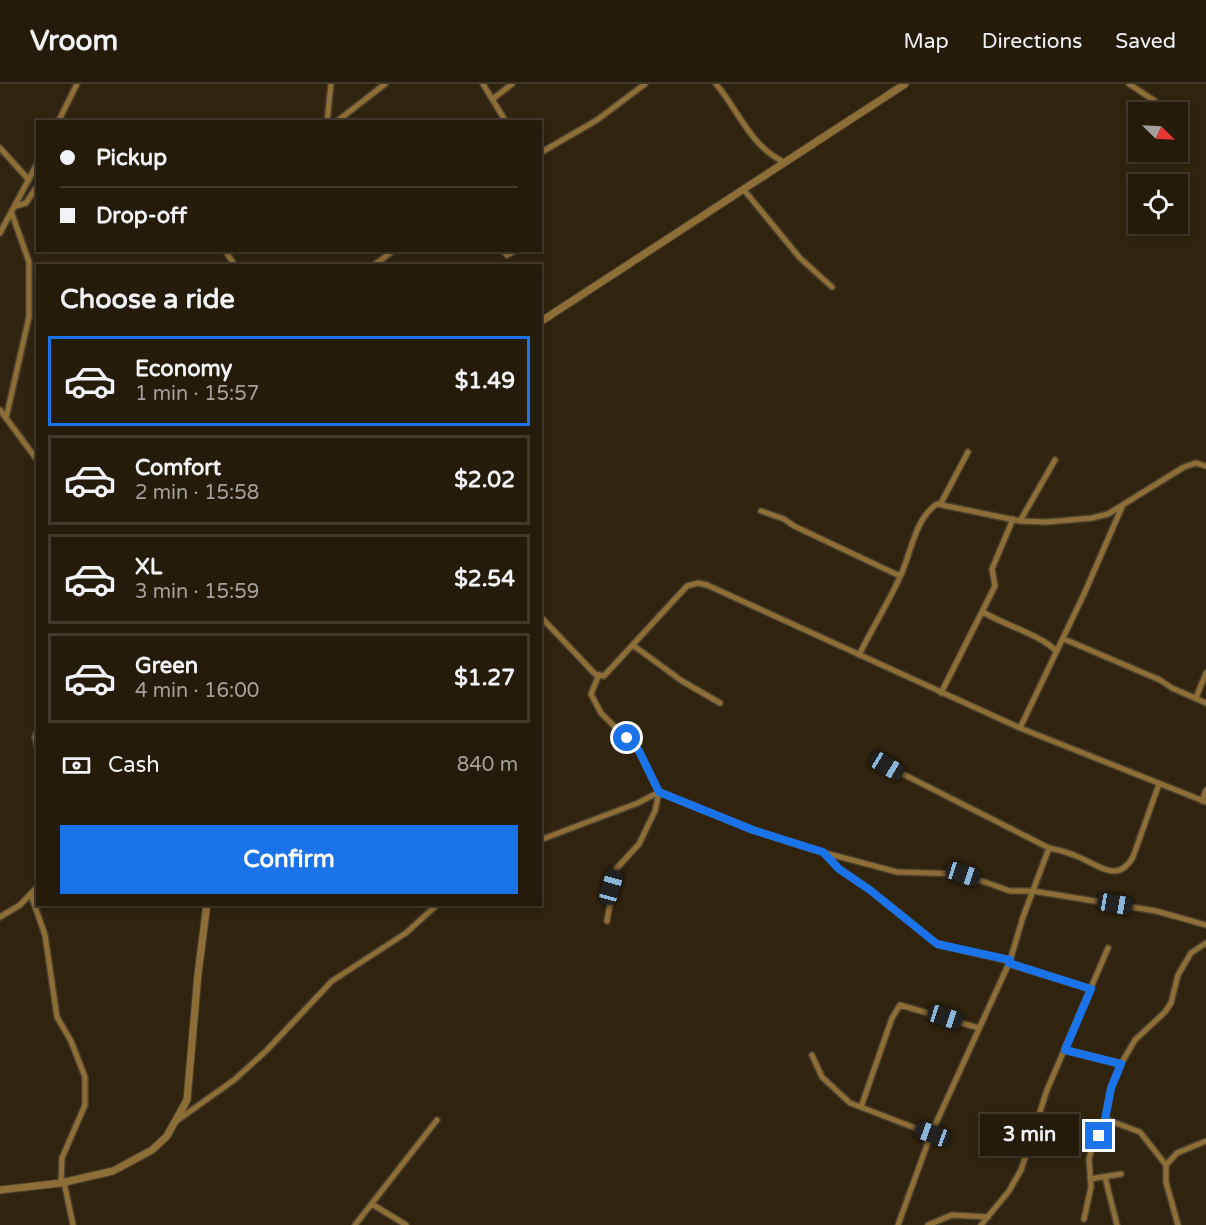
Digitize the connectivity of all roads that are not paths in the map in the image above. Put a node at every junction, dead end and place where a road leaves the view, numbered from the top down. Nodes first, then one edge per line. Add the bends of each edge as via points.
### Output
1 (76, 84) edge
2 (331, 84) edge
3 (385, 84) edge
4 (483, 84) edge
5 (512, 84) edge
6 (645, 84) edge
7 (716, 84) edge
8 (905, 84) edge
9 (1129, 84) edge
10 (494, 98) junction
11 (1155, 101) dead end
12 (59, 120) edge
13 (327, 120) edge
14 (339, 120) edge
15 (505, 120) edge
16 (0, 148) edge
17 (542, 152) edge
18 (784, 162) junction
19 (36, 166) edge
20 (28, 180) junction
21 (36, 188) edge
22 (744, 190) junction
23 (16, 206) junction
24 (12, 214) junction
25 (0, 233) edge
26 (392, 252) edge
27 (376, 264) edge
28 (832, 287) dead end
29 (542, 321) edge
30 (0, 410) edge
31 (6, 418) junction
32 (968, 452) dead end
33 (36, 458) edge
34 (1056, 460) dead end
35 (1206, 466) edge
36 (941, 503) junction
37 (1123, 505) junction
38 (761, 511) dead end
39 (1017, 520) junction
40 (900, 576) junction
41 (983, 612) junction
42 (542, 618) edge
43 (1064, 639) junction
44 (634, 646) junction
45 (1056, 651) junction
46 (859, 655) junction
47 (1206, 673) edge
48 (598, 677) junction
49 (941, 693) junction
50 (1196, 698) junction
51 (720, 703) dead end
52 (1206, 703) edge
53 (1020, 728) junction
54 (887, 766) dead end
55 (1159, 784) junction
56 (1206, 790) edge
57 (659, 792) junction
58 (1204, 801) edge
59 (542, 839) edge
60 (1049, 848) junction
61 (823, 852) junction
62 (36, 889) edge
63 (1033, 891) junction
64 (31, 895) junction
65 (207, 906) edge
66 (436, 906) edge
67 (0, 917) edge
68 (607, 921) dead end
69 (1206, 925) edge
70 (1206, 943) edge
71 (1108, 948) dead end
72 (1009, 962) junction
73 (1091, 989) junction
74 (980, 1028) junction
75 (1065, 1050) junction
76 (812, 1055) dead end
77 (1121, 1064) junction
78 (861, 1107) junction
79 (1105, 1119) junction
80 (437, 1120) dead end
81 (174, 1122) junction
82 (932, 1134) junction
83 (1206, 1141) edge
84 (1166, 1165) junction
85 (1121, 1174) dead end
86 (1105, 1177) junction
87 (1090, 1179) junction
88 (62, 1183) junction
89 (0, 1190) edge
90 (372, 1204) junction
91 (988, 1217) junction
92 (1084, 1218) dead end
93 (73, 1225) edge
94 (355, 1225) edge
95 (406, 1225) edge
96 (898, 1225) edge
97 (928, 1225) edge
98 (981, 1225) edge
99 (1117, 1225) edge
100 (1178, 1225) edge

1 - 12 street
2 - 13 street
3 - 14 street
4 - 10 street
5 - 10 street
6 - 17 street via 597,120
7 - 18 street via 762,150
8 - 18 street
9 - 11 street
10 - 15 street
16 - 20 street
18 - 22 street
19 - 20 street
20 - 23 street
21 - 23 street via 26,203
22 - 28 street via 808,267
22 - 29 street
23 - 24 street
24 - 25 street
24 - 31 street via 29,262 29,317
26 - 27 street
30 - 31 street
31 - 33 street
32 - 36 street
34 - 39 street
35 - 37 street via 1196,463 1184,467
36 - 39 street
36 - 40 street via 930,508 920,524
37 - 39 street via 1092,518
37 - 43 street
38 - 40 street
39 - 41 street via 992,569 995,586
40 - 46 street
41 - 45 street
41 - 49 street
42 - 48 street
43 - 45 street
43 - 50 street
44 - 46 street via 687,586 698,583
44 - 48 street via 609,674
44 - 51 street
45 - 53 street
46 - 49 street
47 - 50 street
48 - 57 street via 591,694 601,713 639,751
49 - 53 street
50 - 52 street
53 - 55 street
54 - 60 street
55 - 58 street
55 - 60 street via 1133,857 1122,870 1107,871 1076,855
56 - 58 street
57 - 59 street
57 - 61 street via 753,830
57 - 68 street via 655,811 639,844 616,869
60 - 63 street
61 - 63 street via 897,872 963,874 1010,891
61 - 72 street via 839,869 937,944
62 - 64 street
63 - 69 street via 1156,911
63 - 72 street
64 - 67 street
64 - 88 street via 49,952 57,1017 85,1077 85,1106 62,1158
65 - 81 street via 187,1100
66 - 81 street via 406,933 332,981 234,1080
70 - 77 street via 1191,953 1178,975 1166,1012 1135,1040
71 - 73 street
72 - 73 street
72 - 74 street
73 - 75 street
74 - 78 street via 900,1005
74 - 82 street
75 - 77 street
75 - 91 street via 1017,1179
76 - 78 street via 823,1078 850,1103
77 - 79 street
78 - 82 street
79 - 84 street via 1140,1132
79 - 87 street via 1092,1147
80 - 90 street
81 - 88 street via 167,1136 135,1161 113,1172
82 - 96 street
83 - 84 street via 1177,1153
84 - 100 street via 1166,1182
85 - 86 street
86 - 87 street
86 - 99 street
87 - 92 street
88 - 89 street
88 - 93 street
90 - 94 street
90 - 95 street
91 - 97 street via 952,1215
91 - 98 street

